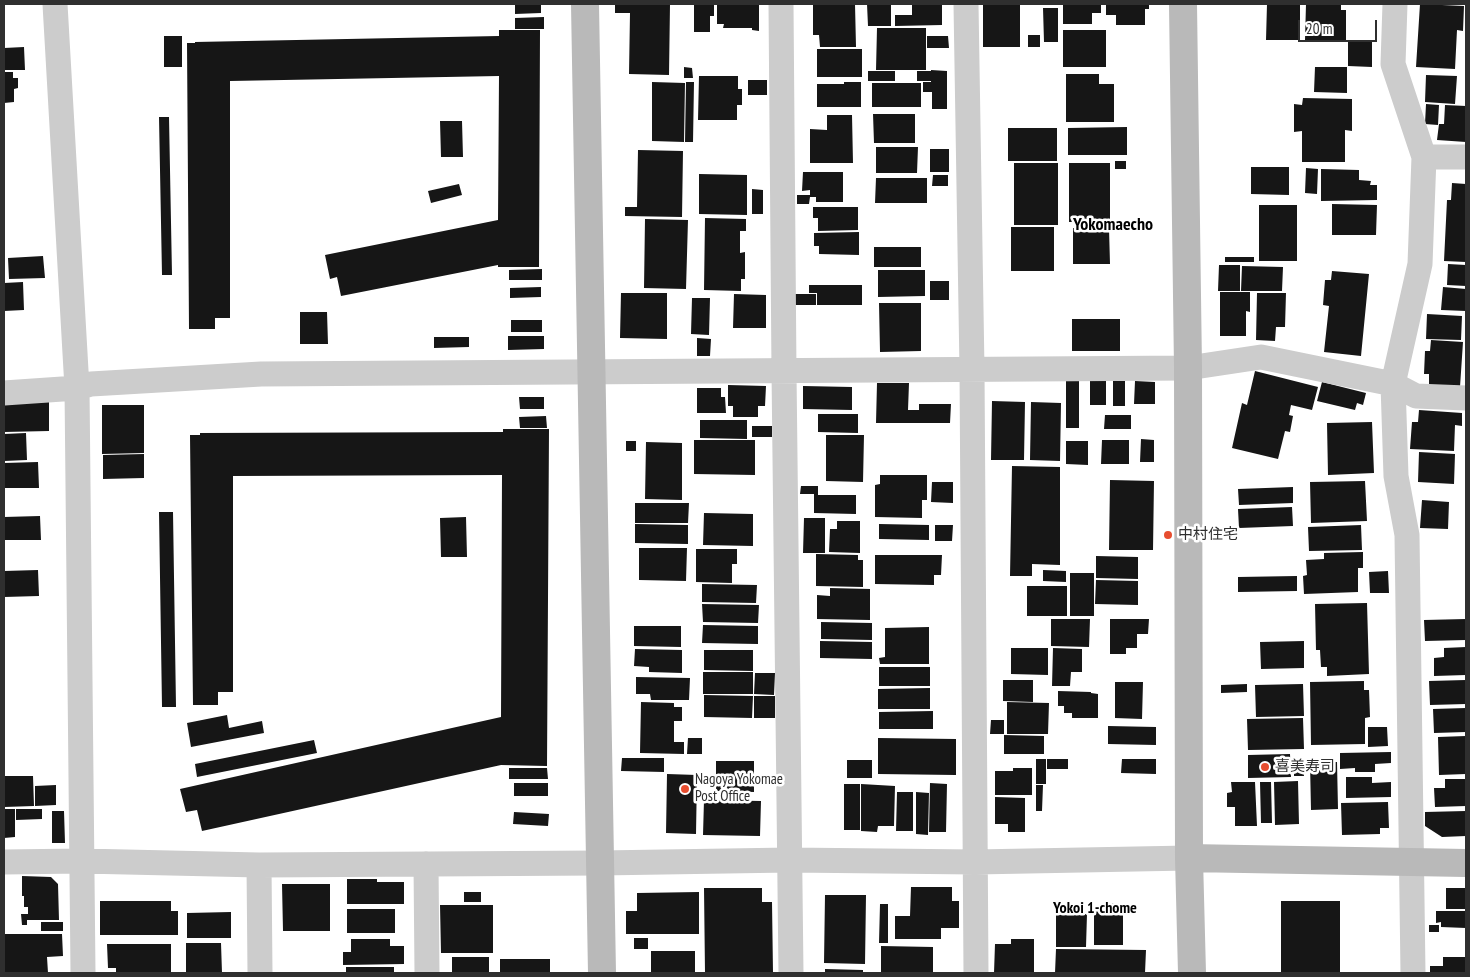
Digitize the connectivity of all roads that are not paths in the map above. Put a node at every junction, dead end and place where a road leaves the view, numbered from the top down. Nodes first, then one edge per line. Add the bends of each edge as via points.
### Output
1 (55, 4) edge
2 (585, 4) edge
3 (782, 4) edge
4 (966, 4) edge
5 (1183, 4) edge
6 (1395, 4) edge
7 (1424, 157) junction
8 (1466, 157) edge
9 (1188, 368) junction
10 (972, 370) junction
11 (784, 372) junction
12 (592, 373) junction
13 (1393, 384) junction
14 (77, 388) junction
15 (4, 393) edge
16 (1466, 398) edge
17 (1189, 858) junction
18 (790, 860) junction
19 (82, 861) junction
20 (4, 862) edge
21 (975, 862) junction
22 (600, 863) junction
23 (1412, 863) junction
24 (1466, 863) edge
25 (426, 864) junction
26 (260, 865) junction
27 (83, 973) edge
28 (260, 973) edge
29 (427, 973) edge
30 (602, 973) edge
31 (792, 973) edge
32 (976, 973) edge
33 (1192, 973) edge
34 (1413, 973) edge

1 - 14 street
2 - 12 street
3 - 11 street
4 - 10 street
5 - 9 street
6 - 7 street via 1393,64
7 - 8 street
7 - 13 street via 1420,264
9 - 10 street
9 - 13 street via 1261,357
9 - 17 street
10 - 11 street
10 - 21 street
11 - 12 street
11 - 18 street
12 - 14 street via 261,374 91,384
12 - 22 street
13 - 16 street via 1416,396
13 - 23 street via 1396,476 1406,535
14 - 15 street
14 - 19 street
17 - 21 street
17 - 23 street
17 - 33 street
18 - 21 street
18 - 22 street
18 - 31 street
19 - 20 street
19 - 26 street
19 - 27 street
21 - 32 street
22 - 25 street
22 - 30 street
23 - 24 street
23 - 34 street
25 - 26 street
25 - 29 street
26 - 28 street

